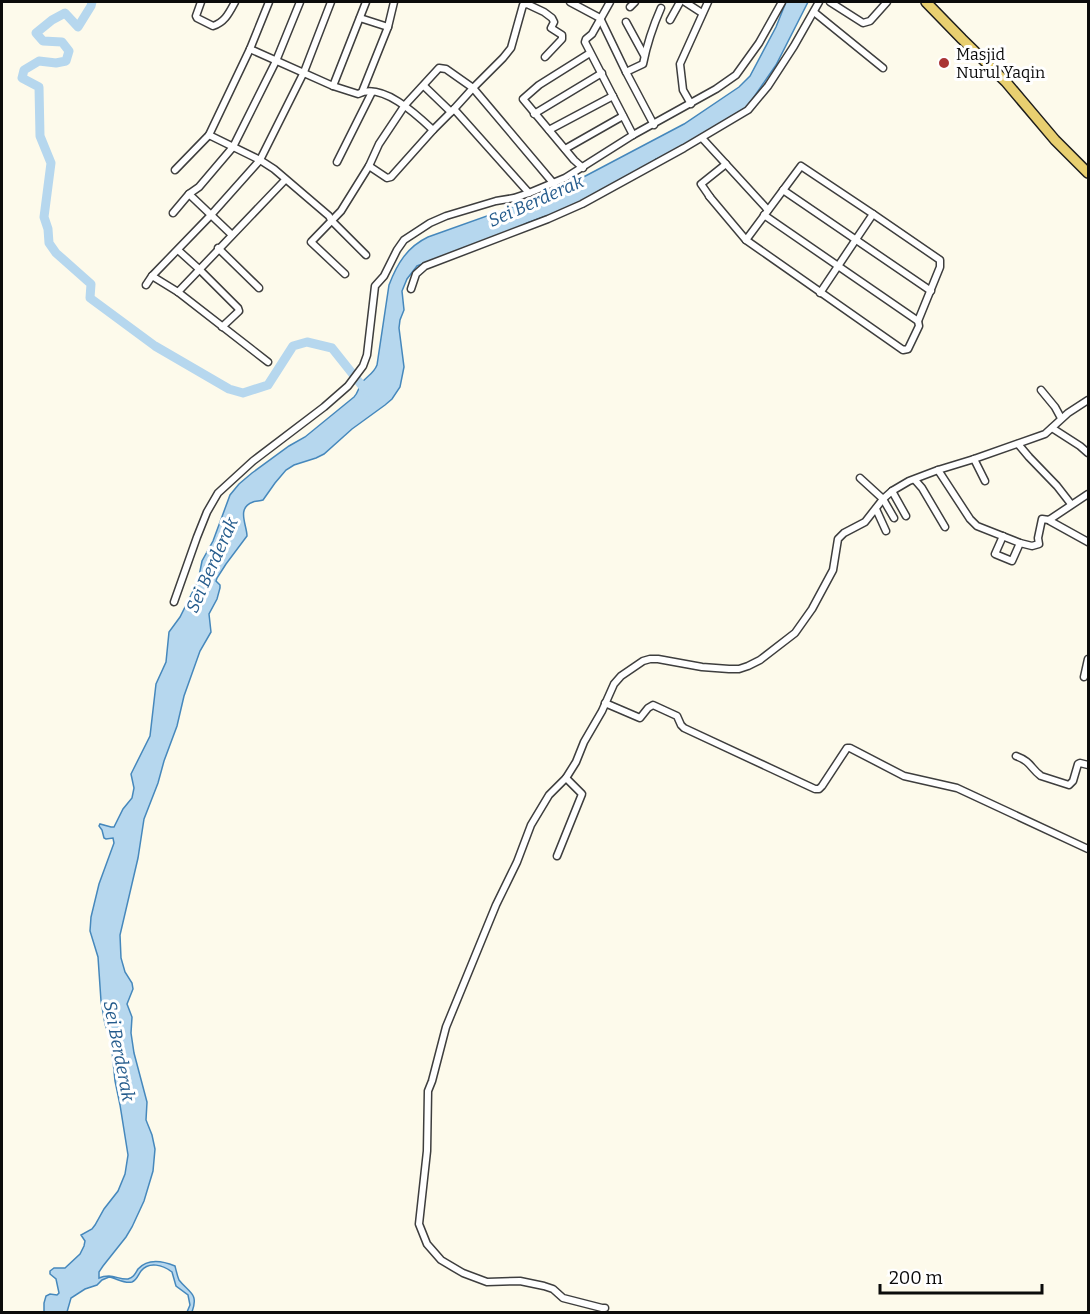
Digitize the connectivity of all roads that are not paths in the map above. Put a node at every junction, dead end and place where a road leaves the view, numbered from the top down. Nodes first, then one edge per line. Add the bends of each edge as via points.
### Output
1 (201, 2) edge
2 (235, 2) edge
3 (269, 2) edge
4 (300, 2) edge
5 (331, 2) edge
6 (366, 2) edge
7 (394, 2) edge
8 (570, 2) edge
9 (610, 2) edge
10 (635, 2) edge
11 (680, 2) edge
12 (685, 2) edge
13 (708, 2) edge
14 (782, 2) edge
15 (819, 2) edge
16 (830, 2) edge
17 (887, 2) edge
18 (926, 2) edge
19 (630, 7) dead end
20 (662, 8) dead end
21 (814, 12) junction
22 (702, 14) junction
23 (360, 18) junction
24 (600, 18) junction
25 (670, 20) dead end
26 (626, 22) dead end
27 (388, 27) junction
28 (250, 49) junction
29 (590, 53) junction
30 (644, 56) junction
31 (545, 57) dead end
32 (276, 61) junction
33 (883, 68) dead end
34 (303, 72) junction
35 (626, 72) junction
36 (602, 73) junction
37 (333, 86) junction
38 (424, 86) junction
39 (473, 88) junction
40 (362, 92) junction
41 (372, 92) junction
42 (613, 96) junction
43 (691, 104) junction
44 (405, 105) junction
45 (453, 111) junction
46 (534, 114) junction
47 (623, 116) junction
48 (654, 125) junction
49 (433, 130) junction
50 (549, 130) junction
51 (209, 135) junction
52 (633, 135) junction
53 (702, 138) junction
54 (233, 147) junction
55 (565, 149) junction
56 (260, 160) junction
57 (338, 162) dead end
58 (726, 164) junction
59 (369, 166) junction
60 (583, 168) junction
61 (176, 170) dead end
62 (1089, 172) edge
63 (285, 180) junction
64 (554, 184) junction
65 (783, 190) junction
66 (529, 193) junction
67 (189, 194) junction
68 (173, 213) dead end
69 (766, 213) junction
70 (873, 214) junction
71 (211, 215) junction
72 (331, 220) junction
73 (232, 235) junction
74 (746, 240) junction
75 (857, 240) junction
76 (218, 248) junction
77 (178, 250) junction
78 (366, 255) dead end
79 (838, 267) junction
80 (199, 269) junction
81 (345, 274) dead end
82 (152, 276) junction
83 (146, 285) dead end
84 (259, 288) dead end
85 (411, 289) dead end
86 (931, 291) junction
87 (178, 292) junction
88 (820, 293) junction
89 (918, 321) junction
90 (222, 327) junction
91 (268, 362) dead end
92 (1041, 390) dead end
93 (1089, 400) edge
94 (1061, 419) junction
95 (1053, 427) junction
96 (1018, 444) junction
97 (1089, 453) edge
98 (974, 459) junction
99 (938, 470) junction
100 (860, 478) dead end
101 (915, 480) junction
102 (985, 481) dead end
103 (892, 491) junction
104 (1089, 494) edge
105 (883, 499) junction
106 (1071, 504) junction
107 (876, 509) junction
108 (906, 516) dead end
109 (894, 518) dead end
110 (1049, 520) junction
111 (945, 527) dead end
112 (885, 531) dead end
113 (1003, 536) junction
114 (1089, 542) edge
115 (1020, 543) junction
116 (174, 602) dead end
117 (1089, 659) edge
118 (1083, 676) dead end
119 (605, 703) junction
120 (1016, 756) dead end
121 (1089, 765) edge
122 (566, 778) junction
123 (1089, 849) edge
124 (557, 856) dead end
125 (605, 1308) dead end

1 - 2 street via 197,18 213,26 226,18
3 - 28 street
4 - 32 street
5 - 34 street
6 - 23 street
7 - 27 street
8 - 24 street
9 - 24 street
10 - 19 street
11 - 25 street
12 - 22 street
13 - 22 street
14 - 43 street via 736,75
15 - 21 street
16 - 17 street via 863,23 870,21
18 - 62 main road
20 - 30 street
21 - 33 street
21 - 53 street via 768,86 748,110
22 - 43 street via 680,64 684,90
23 - 27 street
23 - 37 street
24 - 29 street via 586,39
24 - 35 street
26 - 30 street
27 - 40 street
28 - 32 street
28 - 51 street
29 - 36 street
29 - 46 street via 523,98
30 - 35 street via 643,64
31 - 39 street via 562,35 551,28 552,18 527,3 511,48
32 - 34 street
32 - 54 street
34 - 37 street
34 - 56 street
35 - 48 street
36 - 42 street
36 - 46 street
37 - 40 street
38 - 39 street via 441,68
38 - 44 street
38 - 45 street
39 - 45 street
39 - 64 street
40 - 41 street
41 - 44 street
41 - 57 street
42 - 47 street
42 - 50 street
43 - 48 street
44 - 49 street
44 - 59 street
45 - 49 street
45 - 66 street
46 - 50 street
47 - 52 street
47 - 55 street
48 - 52 street
49 - 59 street via 390,178
50 - 55 street
51 - 54 street
51 - 61 street
52 - 60 street
53 - 58 street
53 - 85 street via 582,204 424,266 416,274
54 - 56 street
54 - 67 street
55 - 60 street
56 - 63 street
56 - 71 street
58 - 69 street
58 - 74 street via 701,184
59 - 72 street
60 - 64 street
63 - 72 street
63 - 73 street
64 - 66 street
65 - 69 street
65 - 70 street via 802,166
65 - 75 street
66 - 116 street via 446,216 405,240 375,286 363,366 348,386 218,493 196,537
67 - 68 street
67 - 71 street
69 - 74 street
69 - 79 street
70 - 75 street
70 - 86 street via 940,260
71 - 73 street
71 - 77 street
72 - 78 street
72 - 81 street via 311,243
73 - 76 street
74 - 88 street
75 - 79 street
75 - 86 street
76 - 80 street
76 - 84 street
77 - 80 street
77 - 82 street
79 - 88 street
79 - 89 street
80 - 87 street
80 - 90 street via 238,308
82 - 83 street
82 - 87 street
86 - 89 street
87 - 90 street
88 - 89 street via 903,350 908,349
90 - 91 street
92 - 94 street
93 - 94 street
94 - 95 street
95 - 96 street
95 - 97 street
96 - 98 street
96 - 106 street
98 - 99 street
98 - 102 street
99 - 101 street
99 - 113 street via 974,524
100 - 105 street
101 - 103 street
101 - 111 street
103 - 105 street
103 - 108 street
104 - 106 street
105 - 107 street
105 - 109 street
106 - 110 street
107 - 112 street
107 - 119 street via 865,522 841,536 831,574 812,609 795,633 760,660 739,669 658,659 643,661 621,676
110 - 114 street
110 - 115 street via 1040,521 1038,544
113 - 115 street
113 - 115 street via 995,554 1011,564
117 - 118 street
119 - 122 street
119 - 123 street via 640,718 652,705 677,716 684,728 815,789 822,786 850,748 904,776 957,788
120 - 121 street via 1030,763 1041,776 1069,784 1078,764
122 - 124 street via 582,794
122 - 125 street via 549,795 531,825 446,1028 428,1091 427,1151 419,1224 427,1244 441,1260 466,1274 487,1282 520,1281 544,1286 563,1298

